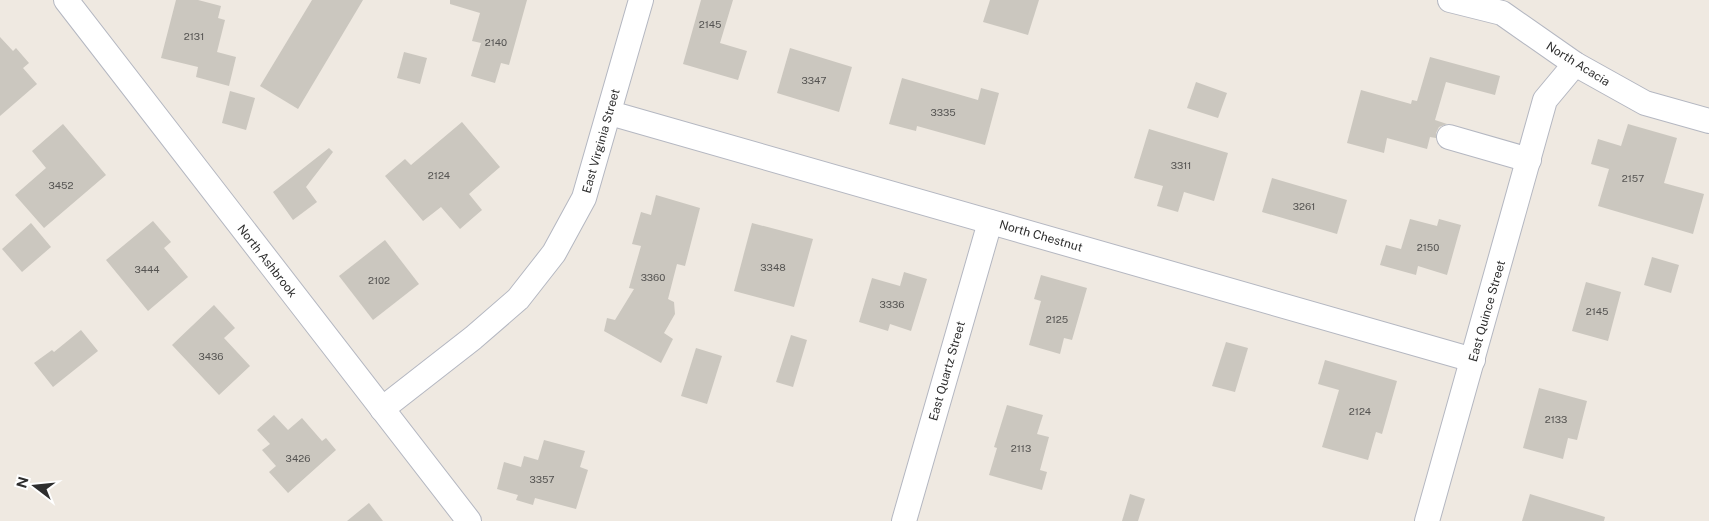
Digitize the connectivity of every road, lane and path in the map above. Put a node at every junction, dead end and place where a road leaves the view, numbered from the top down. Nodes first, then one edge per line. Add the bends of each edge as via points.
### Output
1 (66, 0) edge
2 (641, 0) edge
3 (1450, 0) edge
4 (1574, 64) junction
5 (610, 113) junction
6 (1709, 121) edge
7 (1449, 137) dead end
8 (1529, 160) junction
9 (990, 222) junction
10 (1473, 360) junction
11 (382, 409) junction
12 (469, 521) edge
13 (904, 521) edge
14 (1427, 521) edge

1 - 11 street, North Ashbrook
2 - 5 street, East Virginia Street
3 - 4 street, North Acacia via 1502,13
4 - 6 street, North Acacia via 1645,102
4 - 8 street, East Quince Street via 1545,100
5 - 9 street, North Chestnut
5 - 11 street, East Virginia Street via 584,198 554,253 518,299
7 - 8 street
8 - 10 street, East Quince Street
9 - 10 street, North Chestnut
9 - 13 street, East Quartz Street
10 - 14 street, East Quince Street
11 - 12 street, North Ashbrook

